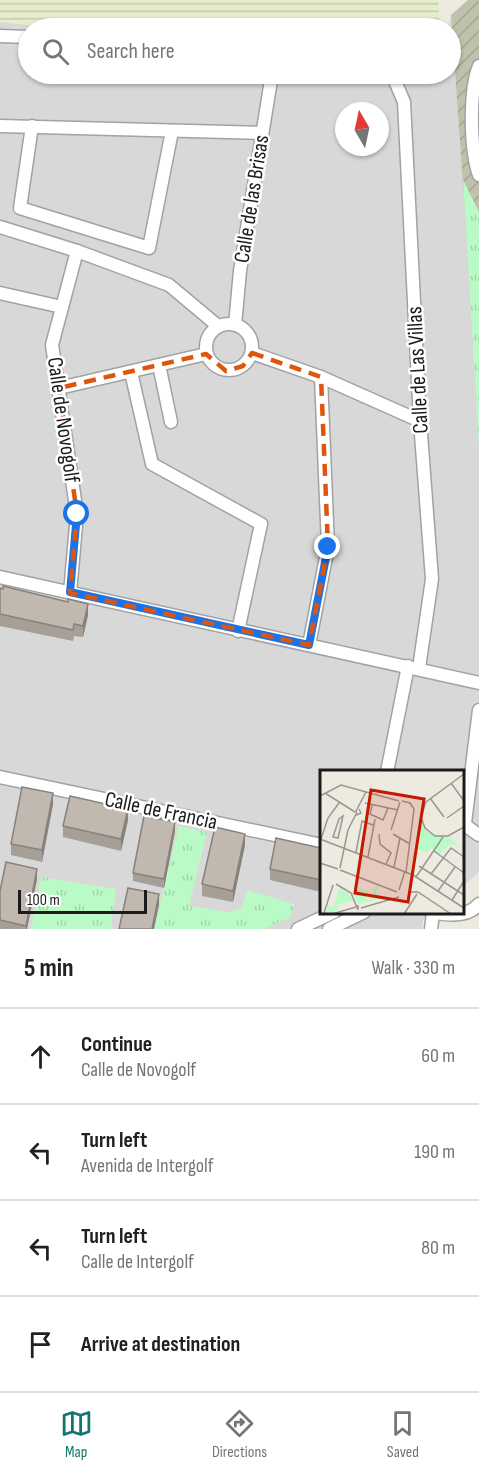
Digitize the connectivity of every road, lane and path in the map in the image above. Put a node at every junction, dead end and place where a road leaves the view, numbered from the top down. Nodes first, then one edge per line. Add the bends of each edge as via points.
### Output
1 (0, 36) edge
2 (18, 37) edge
3 (479, 66) edge
4 (270, 84) edge
5 (396, 84) edge
6 (0, 126) edge
7 (32, 126) junction
8 (172, 130) junction
9 (261, 133) junction
10 (479, 175) edge
11 (0, 227) edge
12 (77, 250) junction
13 (0, 293) edge
14 (62, 307) junction
15 (235, 325) junction
16 (218, 327) junction
17 (252, 353) junction
18 (206, 354) junction
19 (159, 365) junction
20 (131, 372) junction
21 (321, 377) junction
22 (59, 388) junction
23 (420, 421) junction
24 (171, 422) dead end
25 (0, 577) edge
26 (70, 592) junction
27 (238, 631) junction
28 (309, 645) junction
29 (413, 667) junction
30 (479, 683) edge
31 (479, 710) edge
32 (387, 770) edge
33 (0, 777) edge
34 (464, 823) edge
35 (479, 835) edge
36 (320, 845) edge
37 (330, 914) edge
38 (360, 914) edge
39 (432, 914) edge
40 (441, 914) edge
41 (457, 914) edge
42 (298, 929) edge
43 (329, 929) edge
44 (431, 929) edge

1 - 2 street
3 - 10 street via 471,115
4 - 9 street, Calle de las Brisas
5 - 23 street, Calle de Las Villas via 404,102
6 - 7 street
7 - 8 street
7 - 8 street via 20,208 149,248
8 - 9 street
9 - 15 street, Calle de las Brisas
11 - 12 street
12 - 14 street, Calle de Novogolf
12 - 16 street via 169,285
13 - 14 street
14 - 22 street, Calle de Novogolf via 52,345
15 - 16 street
15 - 17 street via 248,334
16 - 18 street via 207,338
17 - 18 street via 234,371 211,363
17 - 21 street
18 - 19 street
19 - 20 street
19 - 24 street
20 - 22 street
20 - 27 street via 152,464 261,524
21 - 23 street
21 - 28 street via 328,547
22 - 26 street, Calle de Novogolf via 77,514
23 - 29 street, Calle de Las Villas via 432,579
25 - 26 street
26 - 27 street
27 - 28 street
28 - 29 street
29 - 30 street
29 - 32 street, Calle de Las Villas
31 - 34 street
33 - 36 street, Calle de Francia
34 - 35 street
37 - 42 street
38 - 43 street
39 - 44 street
40 - 41 street

